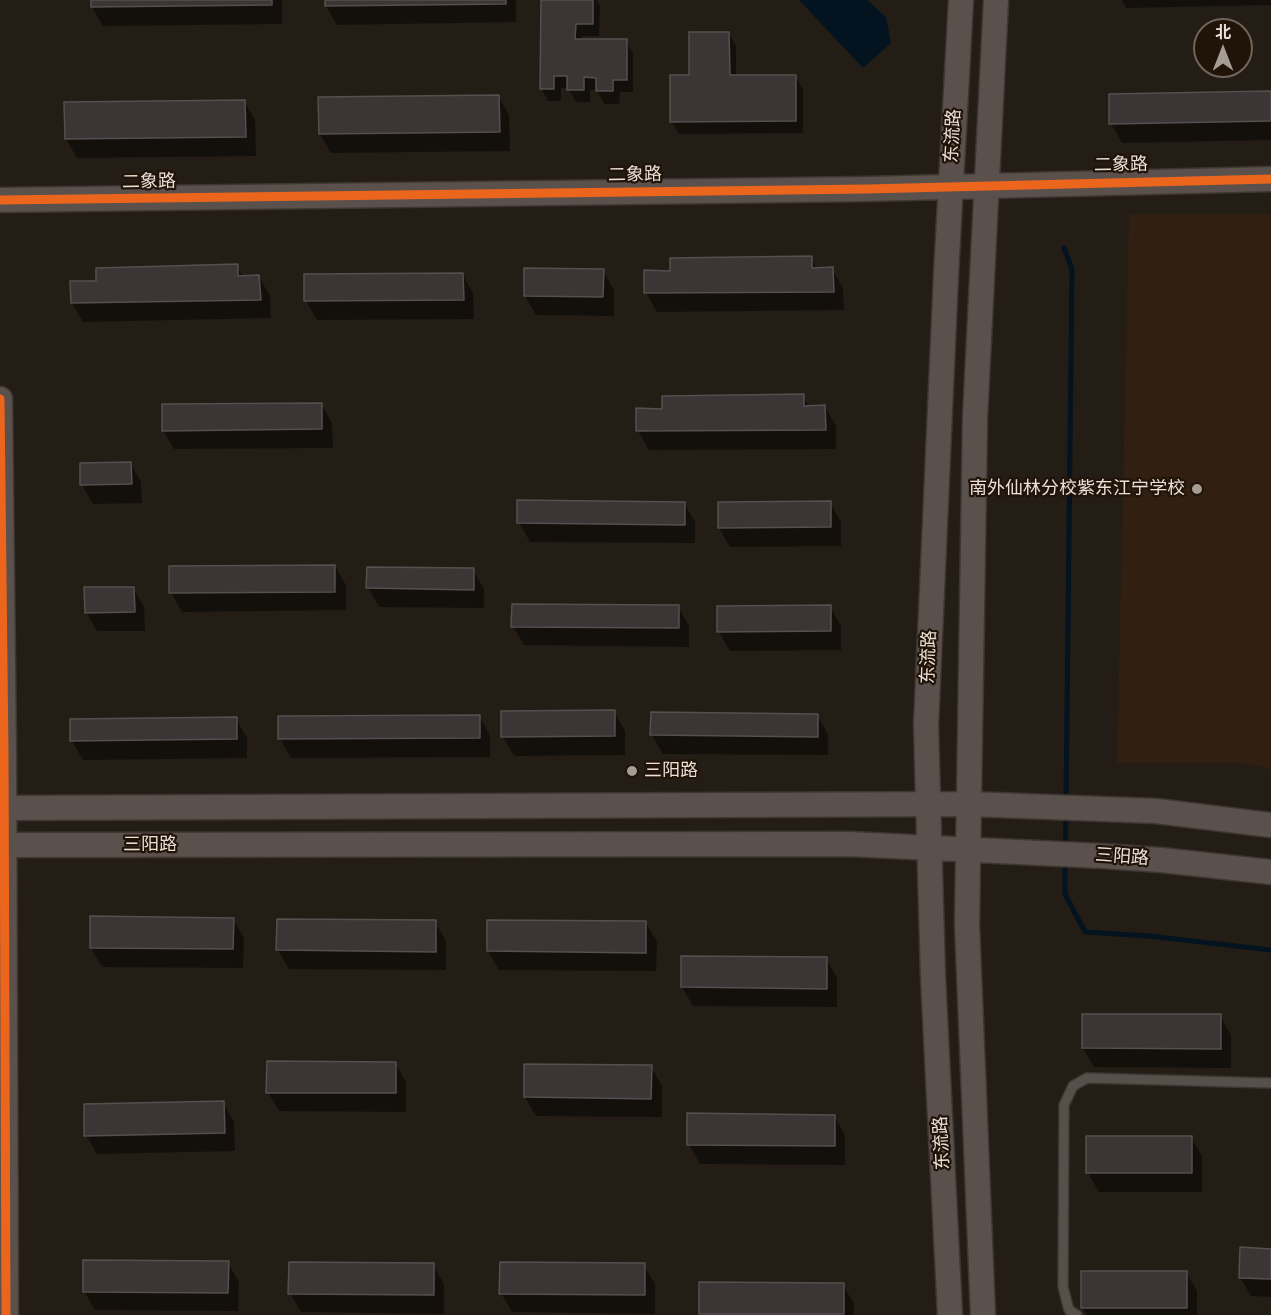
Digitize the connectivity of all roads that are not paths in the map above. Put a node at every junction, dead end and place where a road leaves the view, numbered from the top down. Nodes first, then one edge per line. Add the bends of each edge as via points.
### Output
1 (961, 0) edge
2 (996, 0) edge
3 (1271, 179) edge
4 (987, 185) junction
5 (950, 186) junction
6 (0, 200) edge
7 (0, 399) edge
8 (928, 804) junction
9 (969, 804) junction
10 (2, 808) edge
11 (1271, 825) edge
12 (2, 845) edge
13 (930, 848) junction
14 (968, 849) junction
15 (1271, 872) edge
16 (1271, 1083) edge
17 (6, 1315) edge
18 (950, 1315) edge
19 (983, 1315) edge
20 (1077, 1315) edge

1 - 5 main road, 东流路
2 - 4 main road, 东流路
3 - 4 main road, 二象路
4 - 5 main road, 二象路
4 - 9 main road, 东流路 via 975,418
5 - 6 main road, 二象路
5 - 8 main road, 东流路 via 926,725
7 - 10 main road
8 - 9 main road, 三阳路
8 - 10 main road, 三阳路
8 - 13 main road, 东流路
9 - 11 main road, 三阳路 via 1099,808
9 - 14 main road, 东流路
10 - 12 main road
12 - 13 main road, 三阳路 via 849,844
12 - 17 main road
13 - 14 main road, 三阳路
13 - 18 main road, 东流路
14 - 15 main road, 三阳路 via 1161,860
14 - 19 main road, 东流路 via 967,924
16 - 20 lane via 1087,1078 1072,1086 1064,1105 1063,1287 1070,1310

